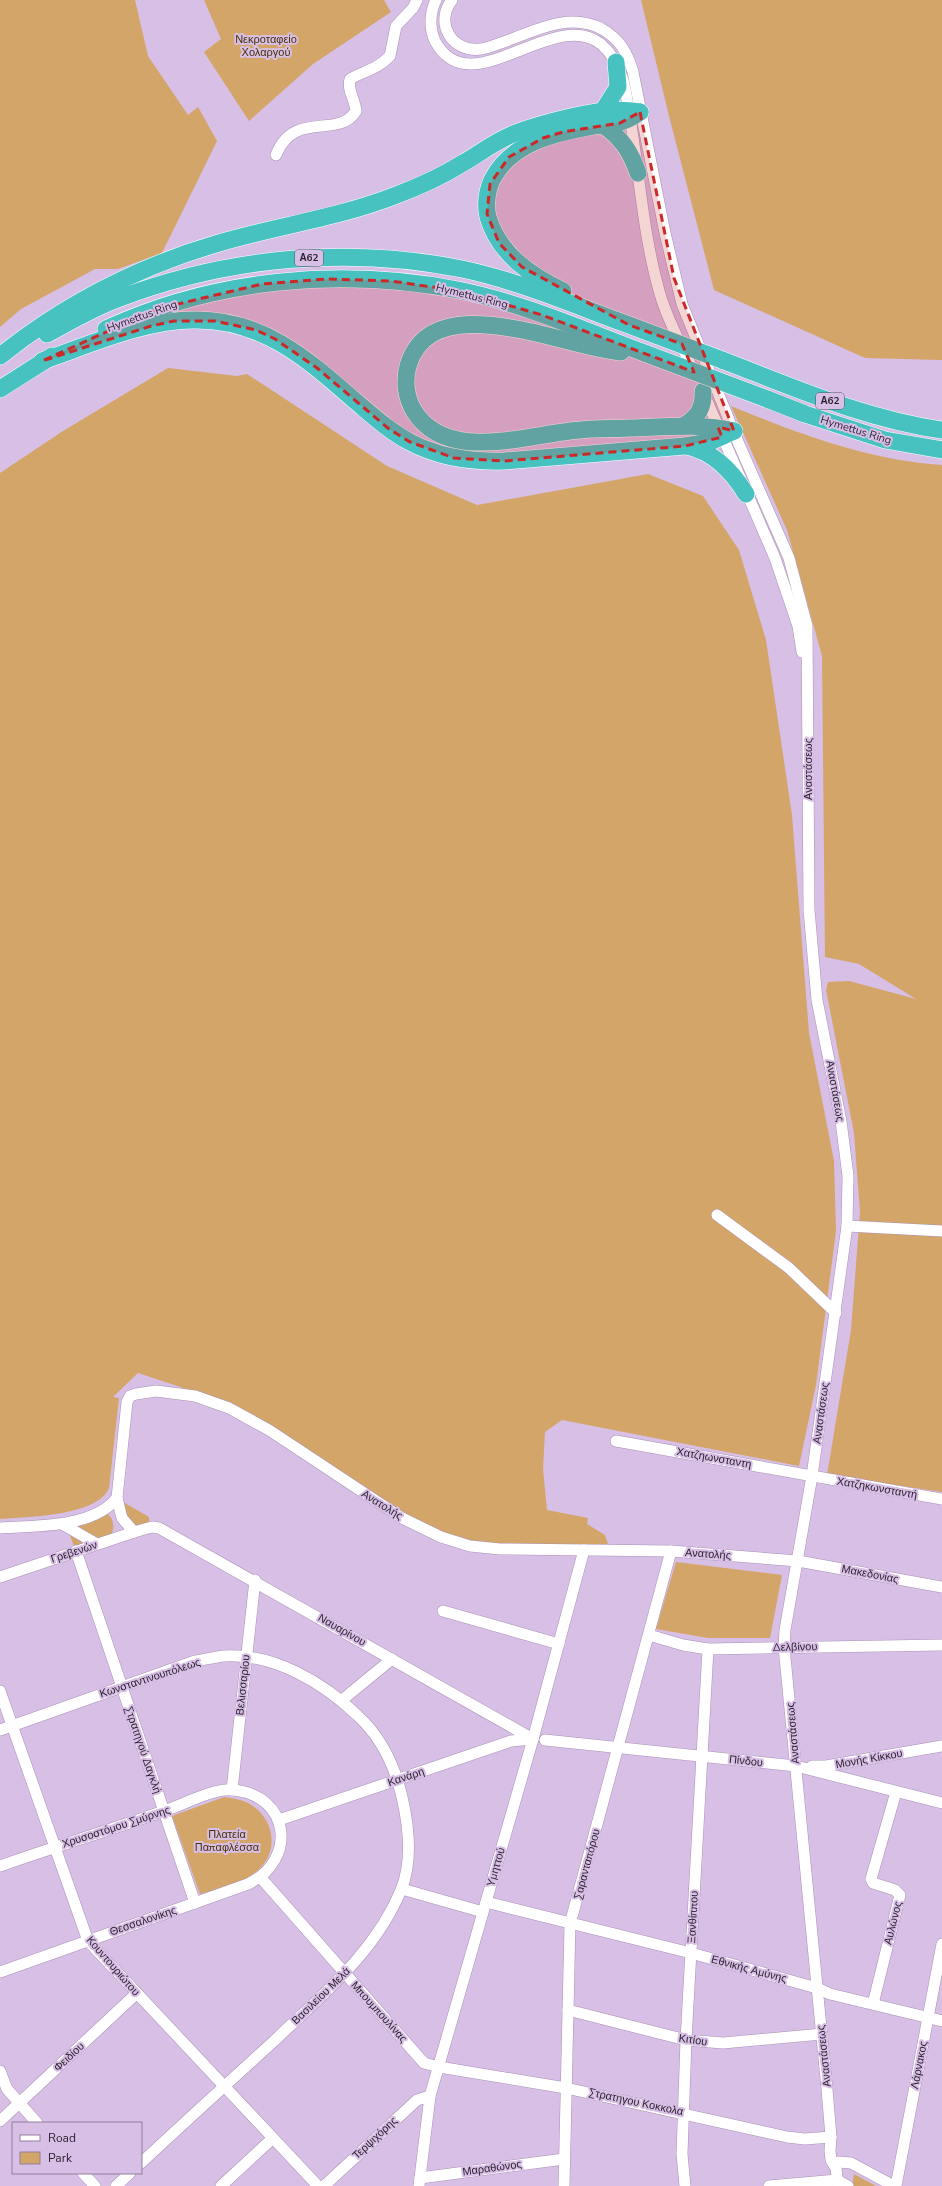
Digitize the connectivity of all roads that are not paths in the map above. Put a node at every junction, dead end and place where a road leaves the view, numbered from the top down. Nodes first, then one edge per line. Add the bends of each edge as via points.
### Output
1 (417, 0) edge
2 (436, 0) edge
3 (452, 0) edge
4 (616, 62) junction
5 (604, 110) junction
6 (633, 114) junction
7 (604, 126) junction
8 (276, 155) dead end
9 (638, 173) junction
10 (629, 325) junction
11 (647, 354) junction
12 (0, 356) edge
13 (42, 361) junction
14 (0, 363) edge
15 (0, 389) edge
16 (703, 391) junction
17 (683, 426) junction
18 (942, 430) edge
19 (725, 432) junction
20 (685, 446) junction
21 (942, 450) edge
22 (746, 494) junction
23 (809, 688) junction
24 (718, 1215) dead end
25 (847, 1226) junction
26 (942, 1231) edge
27 (836, 1313) junction
28 (616, 1441) dead end
29 (812, 1476) junction
30 (117, 1498) junction
31 (942, 1500) edge
32 (106, 1508) junction
33 (62, 1524) junction
34 (0, 1528) edge
35 (149, 1528) joint
36 (134, 1532) junction
37 (113, 1539) junction
38 (97, 1544) junction
39 (80, 1550) junction
40 (584, 1550) junction
41 (671, 1551) junction
42 (798, 1560) junction
43 (0, 1577) edge
44 (255, 1580) junction
45 (942, 1587) edge
46 (443, 1611) dead end
47 (649, 1635) junction
48 (559, 1644) junction
49 (942, 1645) edge
50 (784, 1647) junction
51 (708, 1649) junction
52 (246, 1657) junction
53 (392, 1659) junction
54 (122, 1686) junction
55 (0, 1691) edge
56 (342, 1700) junction
57 (12, 1726) junction
58 (0, 1730) edge
59 (533, 1739) junction
60 (545, 1740) dead end
61 (942, 1746) edge
62 (619, 1747) junction
63 (702, 1756) junction
64 (796, 1766) junction
65 (398, 1780) junction
66 (232, 1790) junction
67 (896, 1792) junction
68 (942, 1803) edge
69 (164, 1811) junction
70 (279, 1820) junction
71 (54, 1847) junction
72 (0, 1866) edge
73 (261, 1878) junction
74 (402, 1889) junction
75 (195, 1903) junction
76 (485, 1907) junction
77 (570, 1924) junction
78 (88, 1941) junction
79 (942, 1944) edge
80 (691, 1953) junction
81 (941, 1961) edge
82 (0, 1972) edge
83 (345, 1974) junction
84 (817, 1988) junction
85 (137, 1994) junction
86 (873, 2004) junction
87 (568, 2010) junction
88 (928, 2017) junction
89 (942, 2021) edge
90 (822, 2034) junction
91 (686, 2040) junction
92 (439, 2067) junction
93 (0, 2070) edge
94 (225, 2086) junction
95 (566, 2088) junction
96 (430, 2096) junction
97 (19, 2103) junction
98 (683, 2113) junction
99 (0, 2121) edge
100 (36, 2122) edge
101 (831, 2137) junction
102 (273, 2138) junction
103 (564, 2158) junction
104 (142, 2162) edge
105 (837, 2165) junction
106 (84, 2174) edge
107 (129, 2174) edge
108 (419, 2182) edge
109 (837, 2183) edge
110 (95, 2186) edge
111 (116, 2186) edge
112 (221, 2186) edge
113 (318, 2186) edge
114 (324, 2186) edge
115 (564, 2186) edge
116 (685, 2186) edge
117 (769, 2186) edge
118 (848, 2186) edge
119 (895, 2186) edge

1 - 8 street via 396,26 390,56 372,70 359,73 350,79 348,87 356,111 352,118 344,122 297,130 280,144
2 - 4 street via 431,18 435,40 441,49 460,62 482,63 549,39 577,35 600,44
3 - 6 street via 444,14 446,32 456,43 473,49 490,47 561,22 583,22 606,32 616,40 629,58
4 - 5 highway via 618,87
4 - 6 street
5 - 6 highway
5 - 12 highway via 532,127 510,135 442,175 393,196 322,219 185,254 69,308
6 - 7 highway
6 - 9 street
6 - 19 street via 674,278
7 - 9 highway via 615,133 623,143
7 - 10 highway via 563,132 536,141 509,157 490,184 487,214 499,243 522,267
9 - 16 street via 660,295
10 - 14 highway, Hymettus Ring / Α62 via 556,297 463,269 388,259 314,257 216,271 133,293 75,319
10 - 18 highway, Hymettus Ring / Α62, bridge via 858,411 887,420
11 - 13 highway, Hymettus Ring / Α62 via 542,314 459,290 391,281 327,280 262,284 192,299 122,322
11 - 17 highway via 610,351 505,326 472,324 453,327 438,331 417,349 408,366 407,393 410,404 427,426 436,433 465,442 480,443 580,430
11 - 21 highway, Hymettus Ring / Α62, bridge via 805,414 885,440
13 - 15 highway, Hymettus Ring / Α62
13 - 20 highway via 151,326 174,321 215,321 256,330 275,339 317,368 389,429 410,442 454,458 504,461
16 - 17 highway via 699,412 691,422
16 - 19 street
17 - 19 highway
19 - 20 highway via 702,444
19 - 22 street
19 - 23 street via 789,558 807,626
20 - 22 highway via 717,459 738,480
22 - 23 street via 776,558 798,626
23 - 25 street, Αναστάσεως via 809,910 812,954 817,1000 841,1121 848,1176
24 - 27 street via 789,1268
25 - 26 street
25 - 27 street, Αναστάσεως
27 - 29 street, Αναστάσεως
28 - 29 street, Χατζηωνσταντη
29 - 31 street, Χατζηκωνσταντή
29 - 42 street, Αναστάσεως
30 - 32 street
30 - 36 street, Ανατολής via 122,1518
30 - 40 street, Ανατολής via 127,1402 130,1396 136,1394 164,1392 194,1396 229,1408 268,1430 402,1518 441,1537 470,1546 500,1549
32 - 33 street
32 - 37 street via 115,1516 118,1528
33 - 34 street
33 - 38 street
35 - 36 street, Γρεβενών
35 - 44 street, Ναυαρίνου via 159,1528
36 - 37 street, Γρεβενών
37 - 38 street, Γρεβενών
38 - 39 street, Γρεβενών
39 - 43 street, Γρεβενών
39 - 54 street, Στρατηγού Δαγκλή
40 - 41 street, Ανατολής
40 - 48 street, Υμηττού
41 - 42 street, Ανατολής
41 - 47 street, Σαρανταπόρου
42 - 45 street, Μακεδονίας
42 - 50 street, Αναστάσεως
44 - 52 street, Βελισσαρίου
44 - 53 street, Ναυαρίνου
46 - 48 street
47 - 51 street, Δελβίνου
47 - 62 street, Σαρανταπόρου
48 - 59 street, Υμηττού
49 - 50 street, Δελβίνου
50 - 51 street, Δελβίνου
50 - 64 street, Αναστάσεως
51 - 63 street, Ξανθίππου
52 - 54 street, Κωνσταντινουπόλεως via 224,1656 194,1661
52 - 56 street, Κωνσταντινουπόλεως via 279,1665 305,1677
52 - 66 street, Βελισσαρίου
53 - 56 street
53 - 59 street, Ναυαρίνου
54 - 57 street, Κωνσταντινουπόλεως
54 - 69 street, Στρατηγού Δαγκλή
55 - 57 street, Κουντουριώτου
56 - 65 street, Κωνσταντινουπόλεως via 367,1724 384,1749
57 - 58 street, Κωνσταντινουπόλεως
57 - 71 street, Κουντουριώτου
59 - 65 street, Κανάρη via 511,1741
59 - 76 street, Υμηττού
60 - 62 street, Πίνδου
61 - 64 street, Μονής Κίκκου via 826,1766
62 - 63 street, Πίνδου
62 - 77 street, Σαρανταπόρου
63 - 64 street, Πίνδου
63 - 80 street, Ξανθίππου
64 - 67 street, Πίνδου
64 - 84 street, Αναστάσεως
65 - 70 street, Κανάρη
65 - 74 street, Βασιλείου Μελά via 409,1834 408,1863
66 - 69 street, Χρυσοστόμου Σμύρνης via 214,1793
66 - 70 street via 260,1799
67 - 68 street, Πίνδου
67 - 86 street, Αυλώνος via 871,1879 873,1883 895,1890 900,1895
69 - 71 street, Χρυσοστόμου Σμύρνης
69 - 75 street, Στρατηγού Δαγκλή
70 - 73 street via 282,1836 280,1849 268,1871
71 - 72 street, Χρυσοστόμου Σμύρνης
71 - 78 street, Κουντουριώτου
73 - 75 street
73 - 83 street, Μπουμπουλίνας
74 - 76 street, Εθνικής Αμύνης
74 - 83 street, Βασιλείου Μελά via 382,1928
75 - 78 street, Θεσσαλονίκης
76 - 77 street, Εθνικής Αμύνης
76 - 92 street, Υμηττού
77 - 80 street, Εθνικής Αμύνης
77 - 87 street, Σαρανταπόρου
78 - 82 street, Θεσσαλονίκης
78 - 85 street, Κουντουριώτου
79 - 81 street, Λάρνακος
80 - 84 street, Εθνικής Αμύνης
80 - 91 street, Ξανθίππου
81 - 88 street, Λάρνακος
83 - 92 street, Μπουμπουλίνας via 424,2063
83 - 94 street, Βασιλείου Μελά
84 - 86 street, Εθνικής Αμύνης via 830,1994
84 - 90 street, Αναστάσεως
85 - 94 street, Κουντουριώτου
85 - 97 street, Φειδίου
86 - 88 street, Εθνικής Αμύνης
87 - 91 street, Κιτίου
87 - 95 street, Σαρανταπόρου
88 - 89 street, Εθνικής Αμύνης
88 - 119 street, Λάρνακος
90 - 91 street, Κιτίου via 723,2044
90 - 101 street, Αναστάσεως
91 - 98 street, Ξανθίππου
92 - 95 street, Στρατηγου Κοκκολα
92 - 96 street, Υμηττού
93 - 97 street via 7,2089
94 - 102 street, Κουντουριώτου
94 - 104 street, Βασιλείου Μελά
95 - 98 street, Στρατηγου Κοκκολα
95 - 103 street, Σαρανταπόρου
96 - 108 street, Υμηττού
96 - 114 street, Τερψιχόρης via 417,2100
97 - 99 street, Φειδίου
97 - 100 street
98 - 101 street, Στρατηγου Κοκκολα via 787,2137
98 - 116 street, Ξανθίππου via 682,2154
101 - 105 street, Αναστάσεως via 832,2160
102 - 112 street
102 - 113 street, Κουντουριώτου
103 - 108 street, Μαραθώνος
103 - 115 street, Σαρανταπόρου
105 - 109 street, Αναστάσεως
105 - 119 street via 851,2163
106 - 110 street
107 - 111 street
109 - 117 street
109 - 118 street

